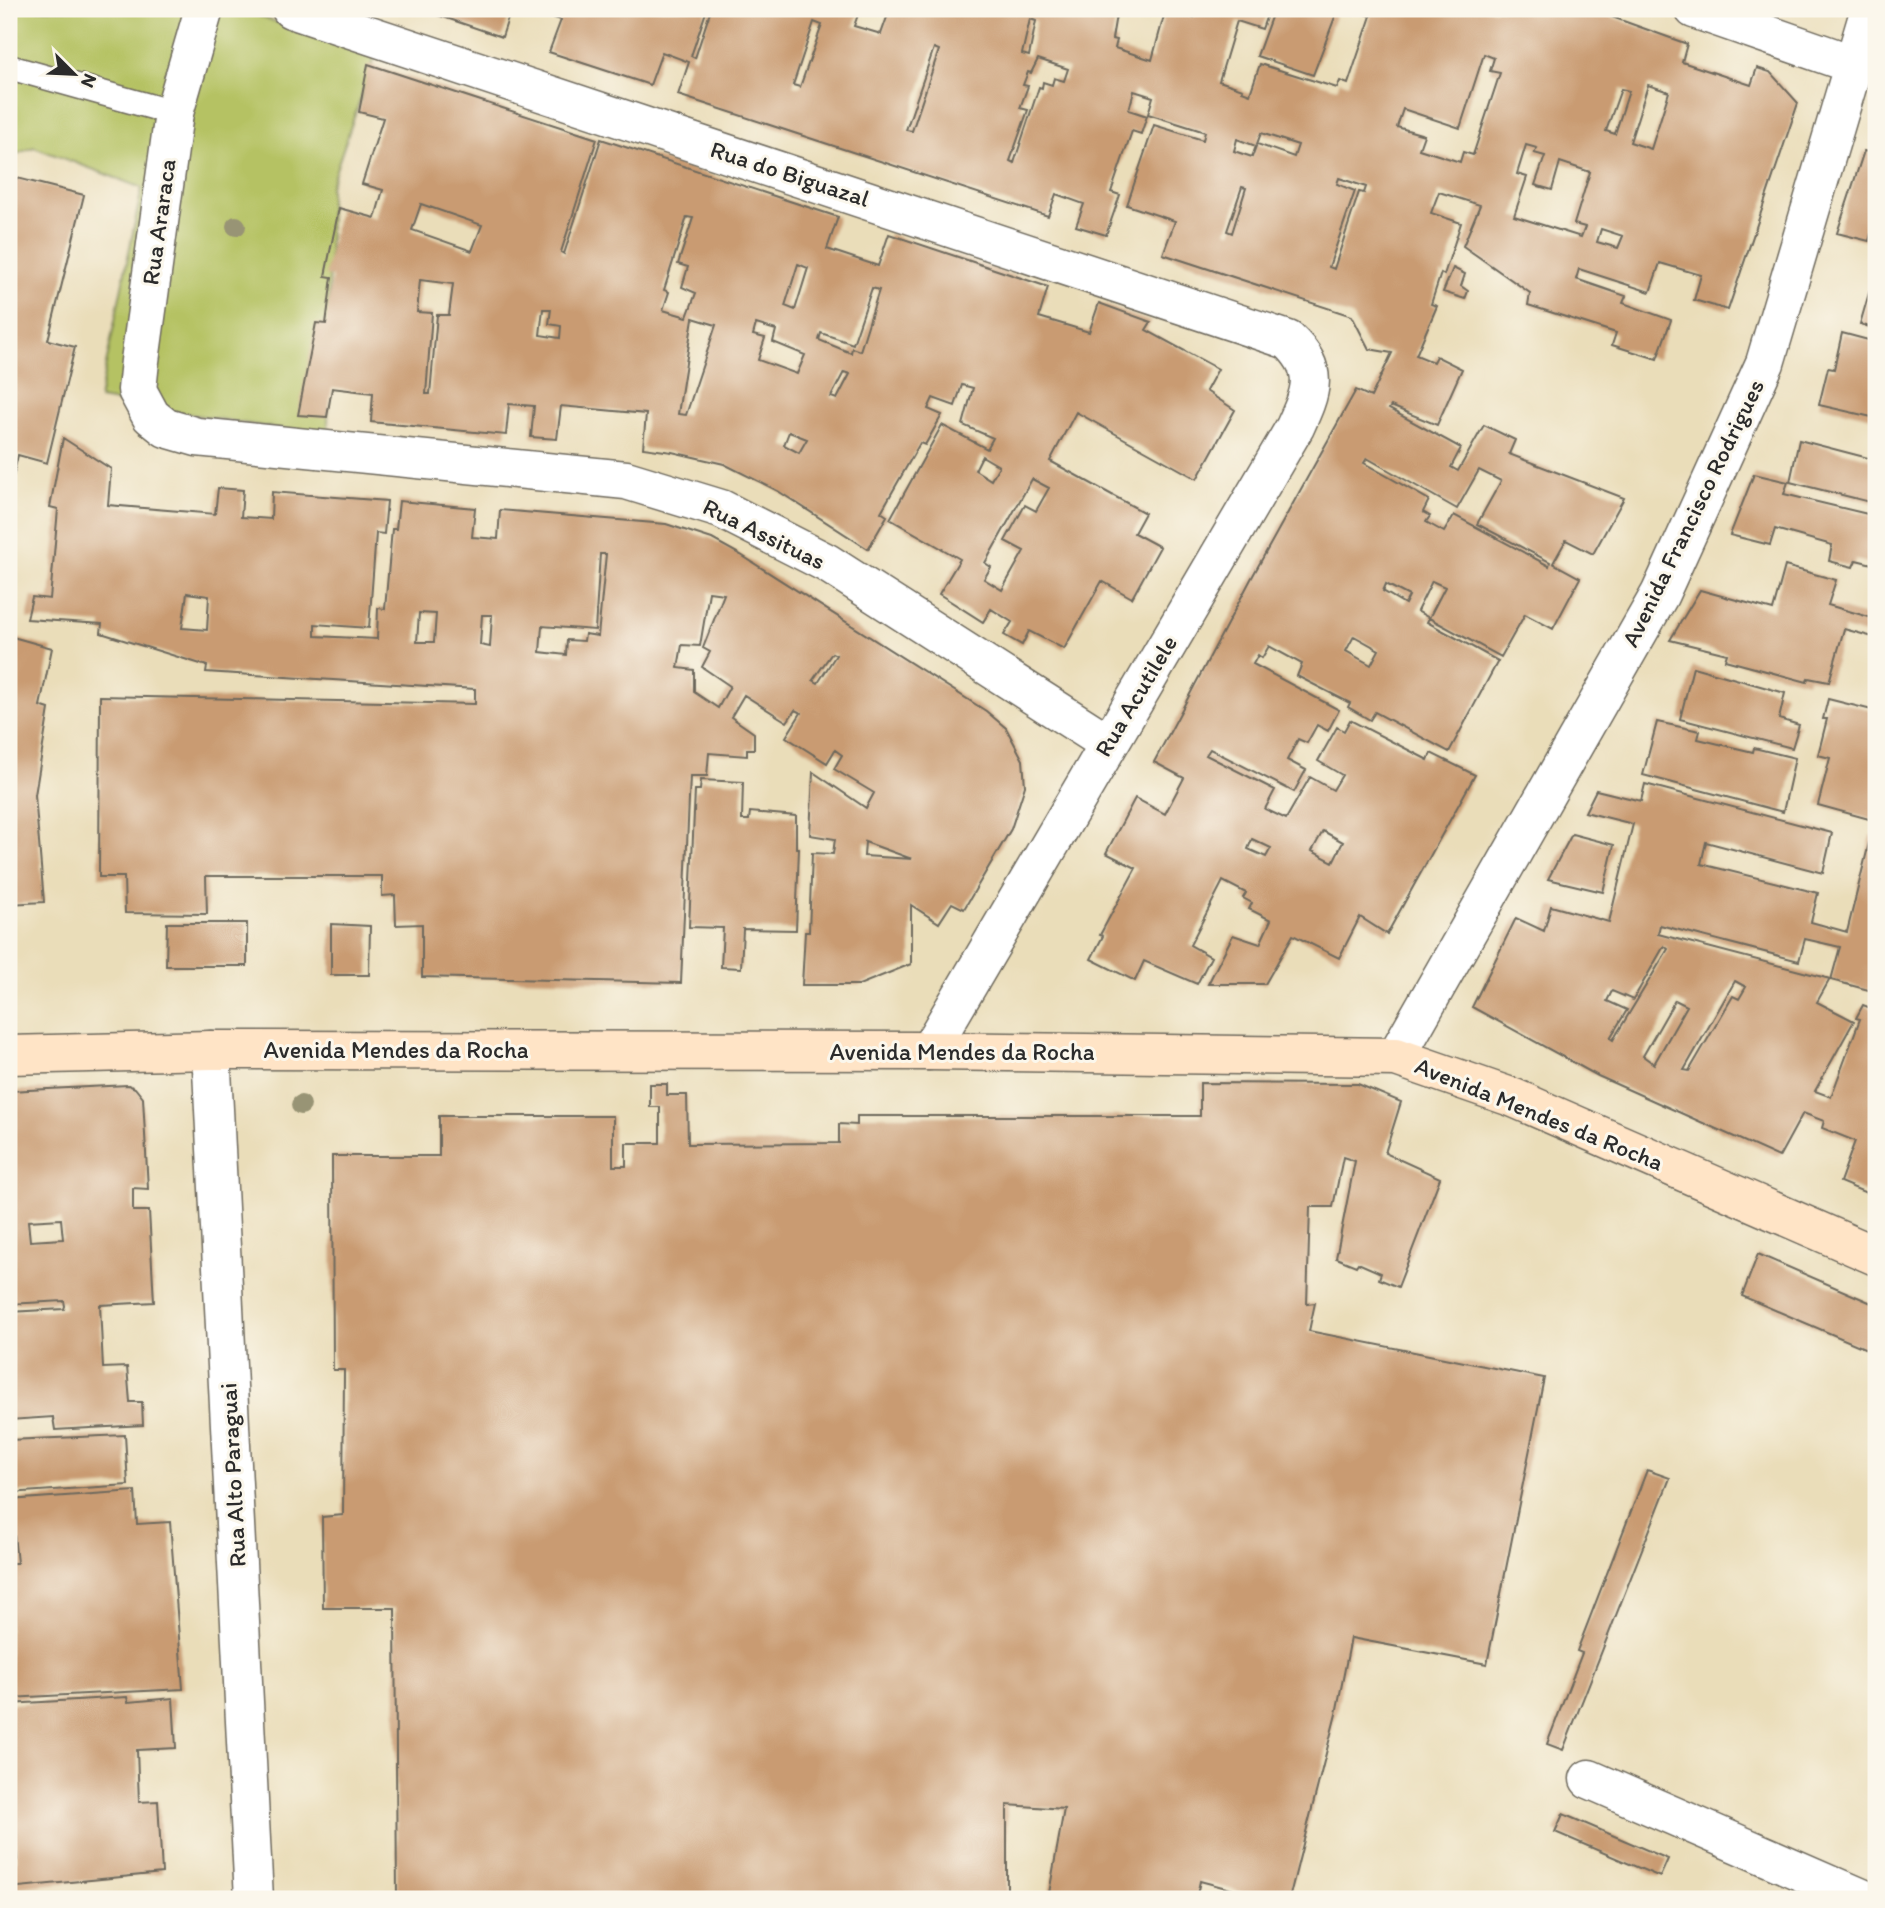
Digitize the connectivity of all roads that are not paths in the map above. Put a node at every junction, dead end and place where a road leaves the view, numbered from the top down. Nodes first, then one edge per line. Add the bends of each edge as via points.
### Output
1 (204, 9) edge
2 (291, 9) edge
3 (1694, 9) edge
4 (1870, 9) edge
5 (1852, 64) junction
6 (9, 67) edge
7 (174, 113) junction
8 (1288, 341) joint
9 (166, 428) joint
10 (1108, 743) junction
11 (211, 1050) junction
12 (929, 1051) junction
13 (9, 1055) edge
14 (1396, 1057) junction
15 (1876, 1256) edge
16 (1589, 1779) dead end
17 (254, 1899) edge
18 (1864, 1899) edge

1 - 7 street, Rua Araraca
2 - 8 street, Rua do Biguazal
3 - 5 street
4 - 5 street, Avenida Francisco Rodrigues
5 - 14 street, Avenida Francisco Rodrigues via 1765,363 1660,594
6 - 7 lane
7 - 9 street, Rua Araraca via 137,390 150,416
8 - 10 street, Rua Acutilele via 1303,353 1310,373 1310,392 1300,415
9 - 10 street, Rua Assituas via 197,437 626,480 721,509 827,563
10 - 12 street, Rua Acutilele
11 - 12 street, Avenida Mendes da Rocha
11 - 13 street, Avenida Mendes da Rocha
11 - 17 street, Rua Alto Paraguai
12 - 14 street, Avenida Mendes da Rocha
14 - 15 street, Avenida Mendes da Rocha via 1514,1098
16 - 18 street

